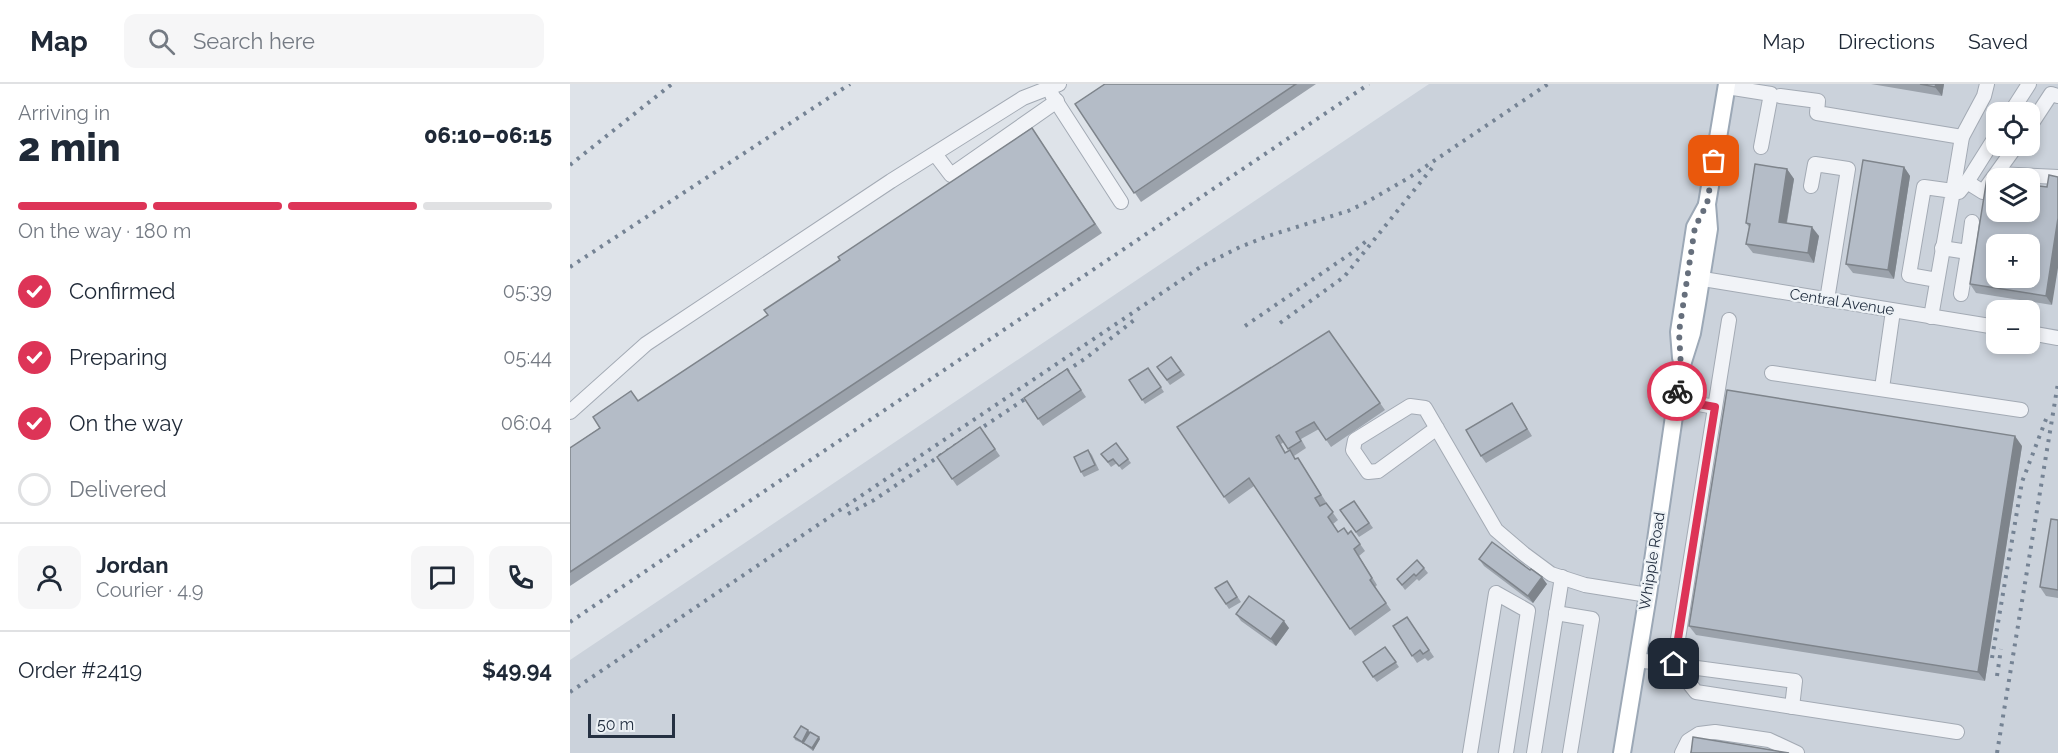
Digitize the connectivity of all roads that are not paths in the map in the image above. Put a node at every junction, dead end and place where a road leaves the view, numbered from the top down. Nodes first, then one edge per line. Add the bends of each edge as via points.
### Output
1 (1987, 84) edge
2 (2029, 84) edge
3 (1054, 86) edge
4 (1727, 86) edge
5 (1777, 92) edge
6 (2058, 96) edge
7 (1056, 101) junction
8 (2017, 102) edge
9 (2040, 111) edge
10 (1962, 137) junction
11 (1761, 147) dead end
12 (1986, 152) edge
13 (935, 154) junction
14 (2040, 176) edge
15 (2058, 177) edge
16 (1967, 182) junction
17 (1811, 186) dead end
18 (1986, 188) edge
19 (1953, 191) junction
20 (1121, 202) dead end
21 (1972, 222) dead end
22 (1942, 248) junction
23 (1968, 252) junction
24 (1694, 278) junction
25 (1937, 280) junction
26 (1961, 294) dead end
27 (1827, 300) junction
28 (1893, 310) junction
29 (1931, 317) junction
30 (1729, 320) dead end
31 (1986, 325) edge
32 (2040, 335) edge
33 (2058, 338) edge
34 (1772, 372) dead end
35 (1882, 388) junction
36 (1676, 400) junction
37 (1715, 407) junction
38 (2021, 410) dead end
39 (570, 412) edge
40 (1437, 428) junction
41 (1562, 577) junction
42 (1648, 595) junction
43 (1556, 613) junction
44 (1637, 660) junction
45 (1674, 664) junction
46 (1792, 706) junction
47 (1957, 732) dead end
48 (1470, 753) edge
49 (1506, 753) edge
50 (1534, 753) edge
51 (1570, 753) edge
52 (1622, 753) edge
53 (1682, 753) edge
54 (1797, 753) edge

1 - 10 street
2 - 8 street
3 - 7 street
3 - 13 street via 1023,98
4 - 5 street
4 - 24 main road, Whipple Road via 1707,204 1695,227
5 - 10 street via 1818,101 1817,113
5 - 11 street
6 - 9 street via 2051,94
7 - 13 street via 951,175
7 - 20 street
10 - 19 street
12 - 16 street
13 - 39 street via 646,344
14 - 15 street
16 - 18 street via 1983,192
16 - 19 street via 1959,192
17 - 27 street via 1815,164 1848,169
19 - 22 street
19 - 25 street via 1924,187 1909,275
21 - 23 street
22 - 23 street
22 - 25 street
23 - 26 street
24 - 27 street, Central Avenue
24 - 36 main road, Whipple Road via 1679,332 1681,368
25 - 29 street
27 - 28 street, Central Avenue
28 - 29 street, Central Avenue
28 - 35 street
29 - 31 street, Central Avenue
30 - 37 street
32 - 33 street
34 - 35 street
35 - 38 street
36 - 37 street
36 - 42 main road, Whipple Road
37 - 45 street
40 - 40 street via 1425,408 1410,406 1355,440 1353,450 1368,472 1378,471
40 - 41 street via 1496,530 1551,574
41 - 42 street via 1584,585
41 - 43 street
42 - 44 main road, Whipple Road
43 - 50 street
43 - 51 street via 1592,619
44 - 45 street
44 - 52 main road, Whipple Road
45 - 46 street via 1696,692
45 - 46 street via 1795,681
46 - 47 street
48 - 49 street via 1496,593 1528,611
53 - 54 street via 1688,741 1699,734 1715,732 1769,740

